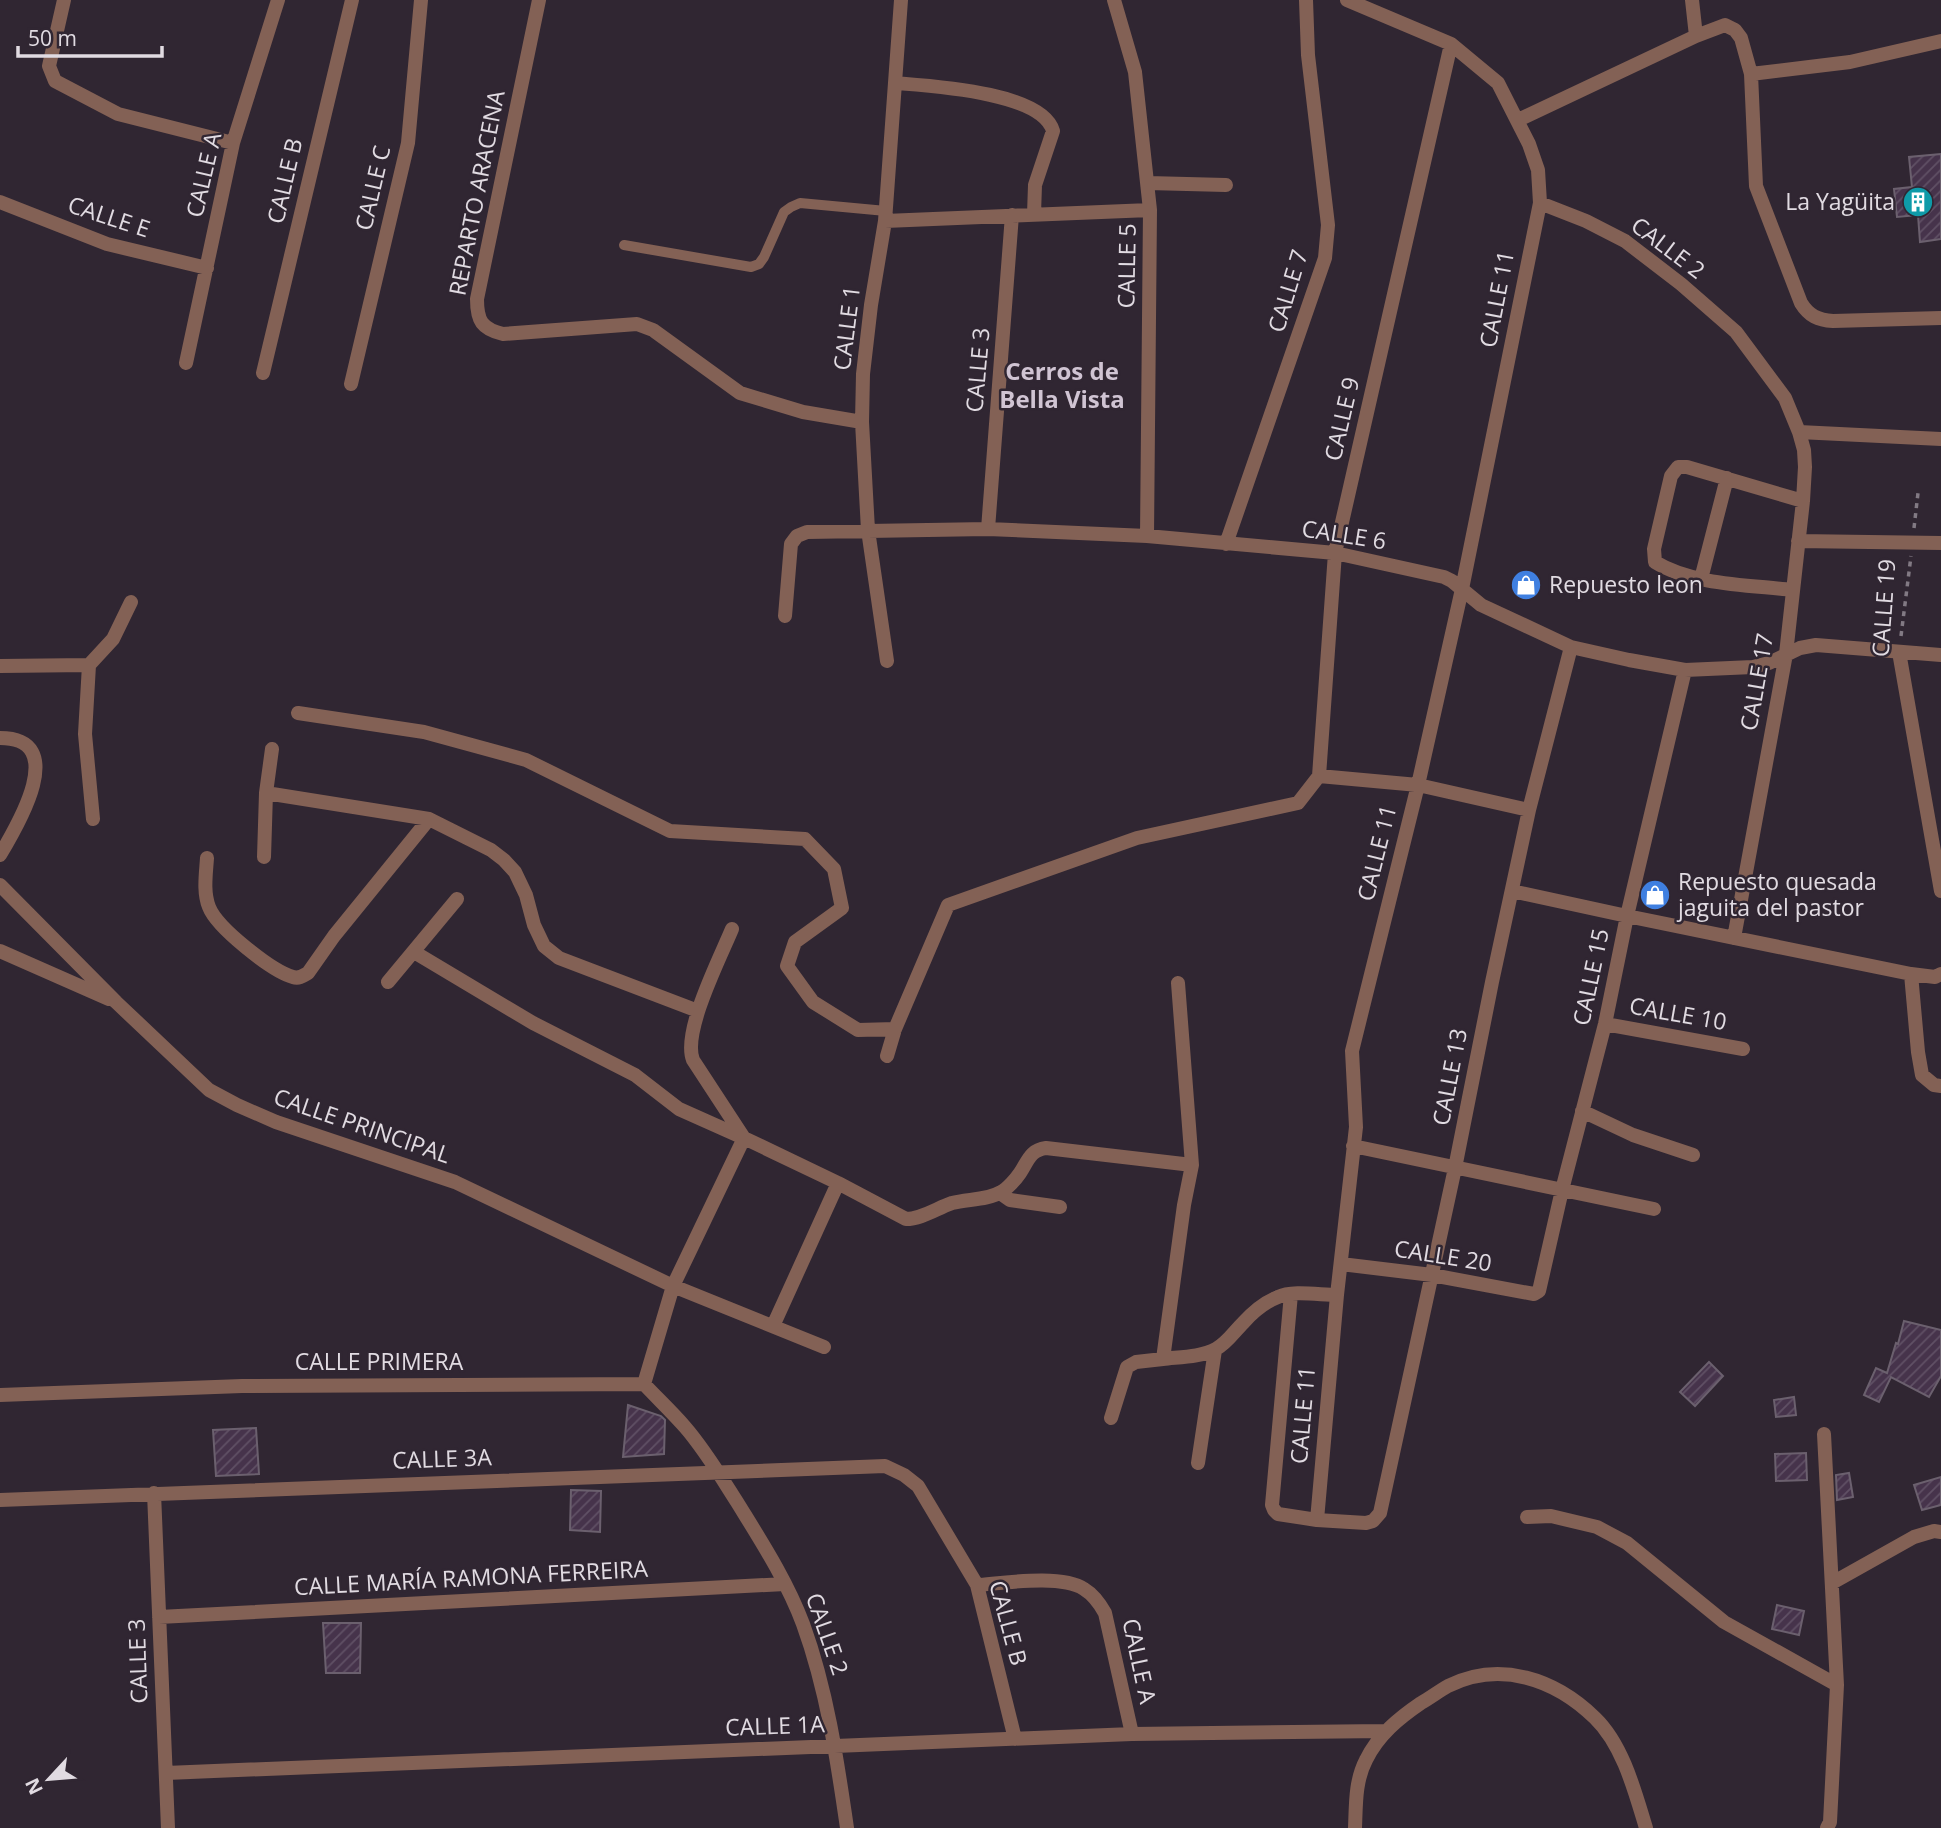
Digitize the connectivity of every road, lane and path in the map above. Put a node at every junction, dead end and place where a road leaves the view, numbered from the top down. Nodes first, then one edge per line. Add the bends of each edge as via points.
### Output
1 (64, 0) edge
2 (278, 0) edge
3 (352, 0) edge
4 (421, 0) edge
5 (539, 0) edge
6 (901, 0) edge
7 (1114, 0) edge
8 (1306, 0) edge
9 (1347, 0) edge
10 (1692, 0) edge
11 (1696, 36) junction
12 (1941, 41) edge
13 (1451, 44) junction
14 (1751, 74) junction
15 (895, 83) junction
16 (1518, 120) junction
17 (233, 142) junction
18 (1148, 183) junction
19 (1227, 185) dead end
20 (0, 202) edge
21 (1540, 203) junction
22 (1150, 211) junction
23 (1034, 214) junction
24 (1012, 215) junction
25 (885, 216) junction
26 (624, 245) dead end
27 (207, 268) junction
28 (1941, 318) edge
29 (186, 363) dead end
30 (263, 373) dead end
31 (351, 384) dead end
32 (862, 422) junction
33 (1799, 432) junction
34 (1941, 439) edge
35 (1727, 478) junction
36 (1918, 493) dead end
37 (1803, 501) junction
38 (988, 529) junction
39 (868, 530) junction
40 (1147, 536) junction
41 (1798, 541) junction
42 (1912, 542) junction
43 (1941, 543) edge
44 (1226, 544) junction
45 (1335, 553) junction
46 (1702, 579) junction
47 (1462, 589) junction
48 (1793, 590) junction
49 (131, 601) dead end
50 (785, 616) dead end
51 (1571, 646) junction
52 (1899, 652) junction
53 (1786, 654) junction
54 (1941, 656) edge
55 (887, 661) dead end
56 (89, 665) junction
57 (0, 666) edge
58 (1685, 670) junction
59 (298, 713) dead end
60 (0, 737) edge
61 (272, 749) dead end
62 (1318, 776) junction
63 (1418, 785) junction
64 (266, 793) junction
65 (1529, 810) junction
66 (93, 818) dead end
67 (429, 819) junction
68 (0, 855) edge
69 (264, 857) dead end
70 (207, 858) dead end
71 (0, 885) edge
72 (1512, 891) junction
73 (1941, 891) edge
74 (457, 899) dead end
75 (1627, 916) junction
76 (732, 929) dead end
77 (1734, 938) junction
78 (0, 951) edge
79 (414, 952) junction
80 (1912, 974) junction
81 (1941, 974) edge
82 (388, 982) dead end
83 (1178, 983) dead end
84 (116, 1002) junction
85 (698, 1011) junction
86 (1605, 1024) junction
87 (895, 1029) junction
88 (1743, 1049) dead end
89 (887, 1056) dead end
90 (1941, 1086) edge
91 (1582, 1111) junction
92 (744, 1138) junction
93 (1353, 1146) junction
94 (1693, 1155) dead end
95 (1192, 1165) junction
96 (1455, 1168) junction
97 (838, 1183) junction
98 (1562, 1190) junction
99 (1000, 1193) junction
100 (1060, 1207) dead end
101 (1654, 1209) dead end
102 (1341, 1264) junction
103 (1432, 1275) junction
104 (673, 1286) junction
105 (1536, 1293) joint
106 (1291, 1294) junction
107 (1337, 1295) junction
108 (773, 1326) junction
109 (824, 1347) dead end
110 (1215, 1350) junction
111 (1163, 1359) junction
112 (644, 1384) junction
113 (0, 1395) edge
114 (1111, 1418) dead end
115 (1824, 1434) dead end
116 (1198, 1463) dead end
117 (885, 1466) joint
118 (718, 1472) junction
119 (154, 1493) junction
120 (0, 1500) edge
121 (1527, 1517) dead end
122 (1317, 1520) junction
123 (1939, 1530) edge
124 (1832, 1583) junction
125 (785, 1584) junction
126 (977, 1585) junction
127 (159, 1617) junction
128 (1837, 1685) junction
129 (1385, 1731) junction
130 (1132, 1734) junction
131 (1015, 1739) junction
132 (836, 1747) junction
133 (166, 1773) junction
134 (168, 1828) edge
135 (847, 1828) edge
136 (1355, 1828) edge
137 (1646, 1828) edge
138 (1828, 1828) edge

1 - 17 street via 49,66 55,81 118,114
2 - 17 street, CALLE A
3 - 30 street, CALLE B
4 - 31 street, CALLE C via 408,143
5 - 32 street, REPARTO ARACENA via 477,299 482,324 503,334 637,324 653,330 740,393 803,412
6 - 15 street, CALLE 1
7 - 18 street, CALLE 5 via 1135,72
8 - 44 street, CALLE 7 via 1328,225 1325,258
9 - 13 street
10 - 11 street
11 - 14 street via 1725,25 1735,30
11 - 16 street
12 - 14 street via 1850,62
13 - 16 street via 1498,83
13 - 45 street, CALLE 9
14 - 28 street via 1756,186 1806,311 1833,321
15 - 23 street via 990,94 1044,115 1054,131 1035,185
15 - 25 street, CALLE 1
16 - 21 street via 1538,170
17 - 27 street, CALLE A
18 - 19 street
18 - 22 street, CALLE 5
20 - 27 street, CALLE E via 107,244
21 - 33 street, CALLE 2 via 1625,241 1736,332 1785,398
21 - 47 street, CALLE 11
22 - 23 street
22 - 40 street, CALLE 5
23 - 24 street
24 - 25 street
24 - 38 street, CALLE 3
25 - 26 lane via 800,204 791,207 784,212 764,257 751,267
25 - 32 street, CALLE 1 via 863,374
27 - 29 street, CALLE A
32 - 39 street, CALLE 1
33 - 34 street
33 - 37 street, CALLE 17 via 1805,467
35 - 37 street
35 - 46 street
35 - 46 street via 1687,467 1678,467 1671,477 1655,562
36 - 42 path, CALLE 19
37 - 41 street, CALLE 17
38 - 39 street, CALLE 6
38 - 40 street, CALLE 6
39 - 50 street, CALLE 6 via 797,536 791,544
39 - 55 street, CALLE 1
40 - 44 street, CALLE 6
41 - 42 street
41 - 48 street, CALLE 17
42 - 43 street
42 - 52 path, CALLE 19
44 - 45 street, CALLE 6
45 - 47 street, CALLE 6 via 1444,577
45 - 62 street, CALLE 9
46 - 48 street
47 - 51 street, CALLE 6 via 1481,605
47 - 63 street, CALLE 11
48 - 53 street, CALLE 17
49 - 56 street via 113,639
51 - 58 street, CALLE 6
51 - 65 street, CALLE 13
52 - 53 street, CALLE 6 via 1816,645
52 - 54 street, CALLE 6
52 - 73 street, CALLE 19
53 - 58 street, CALLE 6 via 1753,667
53 - 77 street, CALLE 17
56 - 57 street
56 - 66 street via 85,734
58 - 75 street, CALLE 15
59 - 87 street via 424,732 526,760 670,831 805,839 834,869 842,908 795,942 787,966 813,1002 858,1030
60 - 68 street via 24,742 36,764 18,824
61 - 64 street
62 - 63 street
62 - 87 street via 1298,803 1137,838 948,905
63 - 65 street
63 - 93 street, CALLE 11 via 1352,1051
64 - 67 street
64 - 69 street
65 - 72 street, CALLE 13
67 - 70 street via 302,977 294,978 260,958 217,921 205,886
67 - 85 street via 505,860 526,895 544,946 559,958
71 - 84 street, CALLE PRINCIPAL
72 - 75 street
72 - 96 street, CALLE 13
74 - 79 street
75 - 77 street
75 - 86 street, CALLE 15
76 - 85 street
77 - 80 street
78 - 84 street
79 - 82 street
79 - 92 street via 533,1023 635,1075 679,1109
80 - 81 street
80 - 90 street via 1922,1075
83 - 95 street
84 - 104 street, CALLE PRINCIPAL via 209,1090 236,1105 455,1182
85 - 92 street via 690,1054
86 - 88 street, CALLE 10
86 - 91 street, CALLE 15
87 - 89 street
91 - 94 street via 1633,1135
91 - 98 street, CALLE 15
92 - 97 street
92 - 104 street
93 - 96 street
93 - 102 street, CALLE 11
95 - 99 street via 1046,1148 1034,1151
95 - 111 street
96 - 98 street
96 - 103 street, CALLE 13
97 - 99 street via 905,1219
97 - 108 street
98 - 101 street
98 - 105 street, CALLE 15
99 - 100 street via 1010,1200
102 - 103 street, CALLE 20
102 - 107 street, CALLE 11
103 - 105 street, CALLE 20
103 - 122 street, CALLE 13 via 1380,1513 1366,1523
104 - 108 street, CALLE PRINCIPAL
104 - 112 street
106 - 107 street
106 - 110 street via 1278,1296 1259,1309
106 - 122 street via 1272,1505 1278,1514
107 - 122 street, CALLE 11
108 - 109 street, CALLE PRINCIPAL
110 - 111 street
110 - 116 street
111 - 114 street via 1127,1367
112 - 113 street, CALLE PRIMERA via 242,1386
112 - 118 street
115 - 124 street
117 - 118 street, CALLE 3A
117 - 126 street, CALLE B via 918,1486
118 - 119 street, CALLE 3A
118 - 125 street, CALLE 2
119 - 120 street, CALLE 3A
119 - 127 street, CALLE 3
121 - 128 street via 1551,1516 1597,1527 1627,1543 1724,1622
123 - 124 street via 1914,1537
124 - 128 street
125 - 127 street, CALLE MARÍA RAMONA FERREIRA
125 - 132 street, CALLE 2 via 815,1662
126 - 130 street, CALLE A via 1065,1581 1083,1587 1097,1600 1105,1613
126 - 131 street, CALLE B
127 - 133 street, CALLE 3
128 - 138 street
129 - 130 street, CALLE 1A
129 - 136 street via 1366,1760 1357,1788
129 - 137 street via 1450,1685 1483,1675 1529,1677 1565,1693 1596,1719 1629,1772
130 - 131 street, CALLE 1A
131 - 132 street, CALLE 1A
132 - 133 street, CALLE 1A
132 - 135 street, CALLE 2
133 - 134 street, CALLE 3

